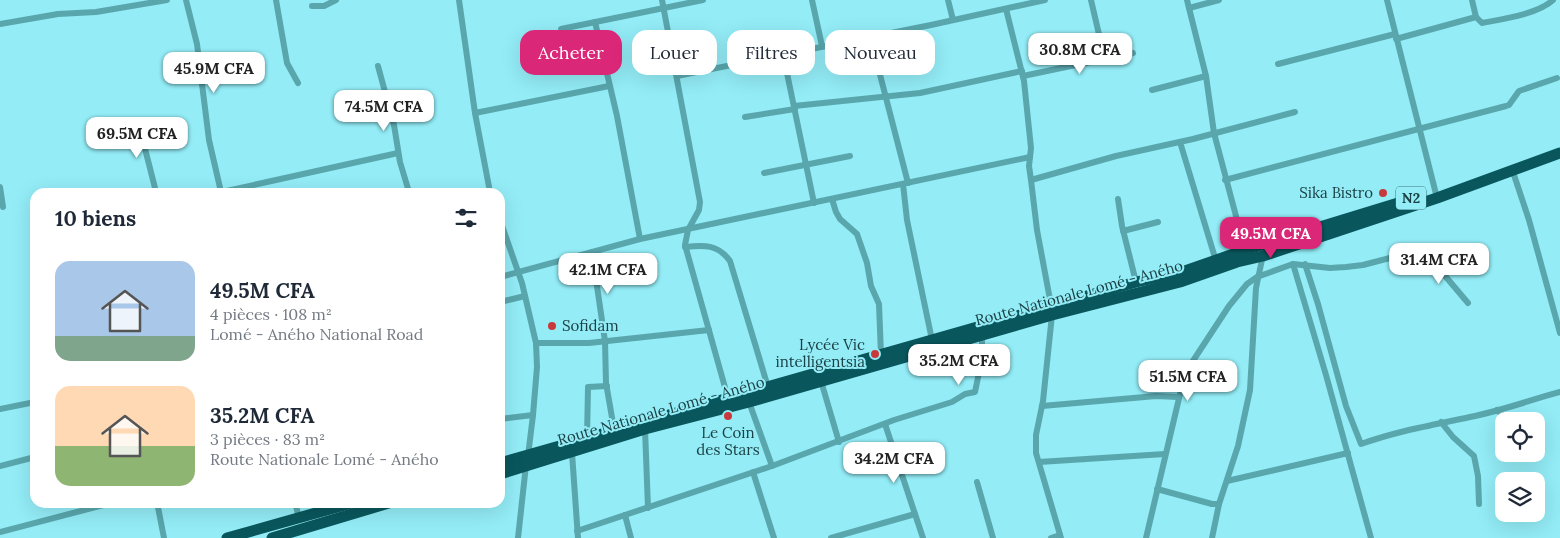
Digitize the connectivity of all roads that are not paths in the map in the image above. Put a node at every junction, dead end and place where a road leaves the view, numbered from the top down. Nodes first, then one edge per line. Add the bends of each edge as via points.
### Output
1 (167, 0) edge
2 (186, 0) edge
3 (276, 0) edge
4 (336, 0) edge
5 (459, 0) edge
6 (662, 0) edge
7 (703, 0) edge
8 (812, 0) edge
9 (948, 0) edge
10 (1045, 0) edge
11 (1091, 0) edge
12 (1187, 0) edge
13 (1219, 0) edge
14 (1387, 0) edge
15 (1472, 0) edge
16 (1554, 0) edge
17 (1013, 4) edge
18 (312, 6) dead end
19 (664, 8) junction
20 (1189, 8) junction
21 (1006, 9) junction
22 (1476, 17) junction
23 (953, 20) junction
24 (595, 22) junction
25 (0, 24) edge
26 (561, 29) dead end
27 (901, 30) edge
28 (1396, 37) junction
29 (825, 45) edge
30 (822, 46) junction
31 (815, 47) edge
32 (1132, 53) dead end
33 (1105, 60) junction
34 (1278, 64) dead end
35 (378, 66) dead end
36 (727, 66) edge
37 (1023, 74) junction
38 (787, 75) edge
39 (880, 75) edge
40 (677, 76) junction
41 (1206, 76) junction
42 (1557, 78) dead end
43 (298, 82) dead end
44 (609, 86) junction
45 (1152, 90) dead end
46 (886, 97) junction
47 (794, 108) junction
48 (1295, 112) dead end
49 (475, 114) junction
50 (745, 117) dead end
51 (138, 121) dead end
52 (1419, 130) junction
53 (1214, 133) junction
54 (1180, 142) junction
55 (1560, 146) edge
56 (398, 153) junction
57 (1560, 153) edge
58 (850, 156) dead end
59 (1030, 157) junction
60 (806, 166) junction
61 (1512, 169) junction
62 (764, 173) dead end
63 (1031, 180) junction
64 (1226, 180) junction
65 (906, 183) junction
66 (0, 187) edge
67 (155, 188) edge
68 (221, 188) edge
69 (240, 188) edge
70 (408, 188) edge
71 (489, 188) edge
72 (1436, 194) junction
73 (832, 199) junction
74 (1118, 199) dead end
75 (814, 203) junction
76 (4, 207) dead end
77 (1158, 222) dead end
78 (688, 230) junction
79 (1124, 231) junction
80 (505, 235) edge
81 (640, 239) junction
82 (685, 247) junction
83 (1245, 250) junction
84 (1262, 251) junction
85 (592, 252) junction
86 (1216, 261) junction
87 (1293, 264) junction
88 (1305, 264) junction
89 (518, 273) junction
90 (505, 276) edge
91 (1257, 276) junction
92 (1136, 282) junction
93 (525, 296) junction
94 (505, 301) edge
95 (1468, 303) dead end
96 (1051, 310) junction
97 (709, 330) junction
98 (1560, 333) edge
99 (982, 335) junction
100 (932, 340) junction
101 (605, 341) junction
102 (536, 343) junction
103 (881, 355) junction
104 (821, 381) junction
105 (607, 386) junction
106 (768, 387) junction
107 (1560, 392) edge
108 (1178, 397) junction
109 (728, 398) junction
110 (749, 402) junction
111 (30, 403) edge
112 (1042, 406) junction
113 (0, 409) edge
114 (1496, 410) junction
115 (1498, 412) edge
116 (533, 415) junction
117 (505, 418) edge
118 (1441, 422) junction
119 (885, 424) junction
120 (614, 429) junction
121 (645, 430) junction
122 (588, 438) junction
123 (839, 442) junction
124 (572, 453) junction
125 (1348, 453) junction
126 (528, 454) junction
127 (1165, 454) junction
128 (30, 458) edge
129 (505, 461) edge
130 (1039, 462) junction
131 (0, 466) edge
132 (772, 466) junction
133 (525, 467) junction
134 (753, 472) junction
135 (505, 473) edge
136 (1227, 481) junction
137 (977, 482) dead end
138 (1158, 489) junction
139 (1219, 504) junction
140 (1479, 504) dead end
141 (92, 508) edge
142 (157, 508) edge
143 (297, 508) edge
144 (334, 508) edge
145 (372, 508) edge
146 (648, 508) junction
147 (915, 514) junction
148 (625, 515) junction
149 (300, 518) junction
150 (0, 532) edge
151 (577, 534) edge
152 (855, 535) edge
153 (1061, 537) edge
154 (164, 538) edge
155 (227, 538) edge
156 (275, 538) edge
157 (518, 538) edge
158 (632, 538) edge
159 (774, 538) edge
160 (832, 538) edge
161 (923, 538) edge
162 (993, 538) edge
163 (1051, 538) edge
164 (1146, 538) edge
165 (1212, 538) edge
166 (1370, 538) edge

1 - 25 street
2 - 68 street
3 - 43 street via 287,63
4 - 18 street via 324,6
5 - 49 street
6 - 19 street
7 - 19 street
8 - 30 street
9 - 23 street
10 - 17 street
11 - 33 street
12 - 20 street
13 - 20 street
14 - 28 street
15 - 22 street
16 - 22 street via 1526,13 1482,24
17 - 21 street
19 - 24 street
19 - 40 street
20 - 41 street
21 - 23 street
21 - 37 street
22 - 28 street
23 - 27 street
24 - 26 street
24 - 44 street
28 - 34 street
28 - 52 street
29 - 30 street
30 - 31 street
32 - 33 street
33 - 37 street
35 - 56 street
36 - 40 street
37 - 46 street
37 - 59 street
38 - 47 street
39 - 46 street
40 - 78 street via 700,202
41 - 45 street
41 - 53 street
42 - 52 street via 1519,91 1509,105
44 - 49 street
44 - 81 street
46 - 47 street
46 - 65 street
47 - 50 street
47 - 60 street
48 - 53 street
49 - 71 street
51 - 67 street
52 - 64 street
52 - 72 street
53 - 54 street
53 - 64 street
54 - 63 street
54 - 86 street
55 - 72 highway, N2
56 - 69 street
56 - 70 street
57 - 61 highway, N2
58 - 60 street
59 - 63 street
59 - 65 street
60 - 62 street
60 - 75 street
61 - 72 highway, N2
61 - 98 street
63 - 96 street
64 - 83 street
65 - 73 street
65 - 100 street via 907,220
66 - 76 street
72 - 84 highway, N2
72 - 84 highway, N2 via 1299,244 1274,252
73 - 75 street
73 - 103 street via 840,219 857,234 867,263 871,286 879,304
74 - 79 street
75 - 78 street
77 - 79 street
78 - 81 street
78 - 82 street
79 - 92 street
80 - 89 street
81 - 85 street
82 - 97 street
82 - 106 street via 703,245 717,248 730,261
83 - 84 highway, Route Nationale Lomé - Aného / N2
83 - 86 highway, Route Nationale Lomé - Aného / N2
84 - 91 street
84 - 96 highway, Route Nationale Lomé - Aného / N2 via 1180,282
85 - 89 street
85 - 101 street
86 - 92 highway, Route Nationale Lomé - Aného / N2
87 - 88 street
87 - 91 street
87 - 125 street
88 - 95 street via 1330,268 1363,265 1428,248 1437,252 1446,277
88 - 118 street via 1346,406 1361,444
89 - 90 street
89 - 93 street
91 - 108 street via 1239,293 1211,332 1185,373
91 - 136 street via 1250,390
92 - 96 highway, Route Nationale Lomé - Aného / N2
93 - 94 street
93 - 102 street
96 - 99 highway, Route Nationale Lomé - Aného / N2
96 - 100 highway, Route Nationale Lomé - Aného / N2
96 - 112 street
97 - 101 street
97 - 109 street
99 - 104 highway, Route Nationale Lomé - Aného / N2
99 - 119 street via 982,358 975,392
100 - 103 highway, Route Nationale Lomé - Aného / N2
101 - 102 street
101 - 105 street
102 - 116 street
103 - 106 highway, Route Nationale Lomé - Aného / N2
104 - 110 highway, Route Nationale Lomé - Aného / N2
104 - 123 street
105 - 120 street
105 - 122 street via 588,387
106 - 109 highway, Route Nationale Lomé - Aného / N2
107 - 114 street
108 - 112 street
108 - 127 street
109 - 120 highway, Route Nationale Lomé - Aného / N2
110 - 121 highway, Route Nationale Lomé - Aného / N2
110 - 132 street
111 - 113 street
112 - 130 street via 1036,444
114 - 115 street
114 - 118 street
116 - 117 street
116 - 126 street
118 - 140 street via 1474,456
119 - 123 street
119 - 147 street
120 - 122 highway, Route Nationale Lomé - Aného / N2
121 - 124 highway, Route Nationale Lomé - Aného / N2
121 - 146 street
122 - 126 highway, Route Nationale Lomé - Aného / N2
123 - 132 street
124 - 133 highway, Route Nationale Lomé - Aného / N2
124 - 151 street
125 - 136 street
125 - 166 street
126 - 129 highway, Route Nationale Lomé - Aného / N2
126 - 133 street
127 - 130 street
127 - 138 street
128 - 131 street
130 - 153 street
132 - 134 street
133 - 135 highway, Route Nationale Lomé - Aného / N2
133 - 157 street
134 - 146 street
134 - 159 street
136 - 139 street
137 - 162 street
138 - 139 street
138 - 164 street
139 - 165 street
141 - 150 street
142 - 154 street
143 - 149 street
144 - 149 highway
145 - 156 highway
146 - 148 street
147 - 152 street
147 - 161 street
148 - 151 street
148 - 158 street
149 - 155 highway
152 - 160 street
153 - 163 street

